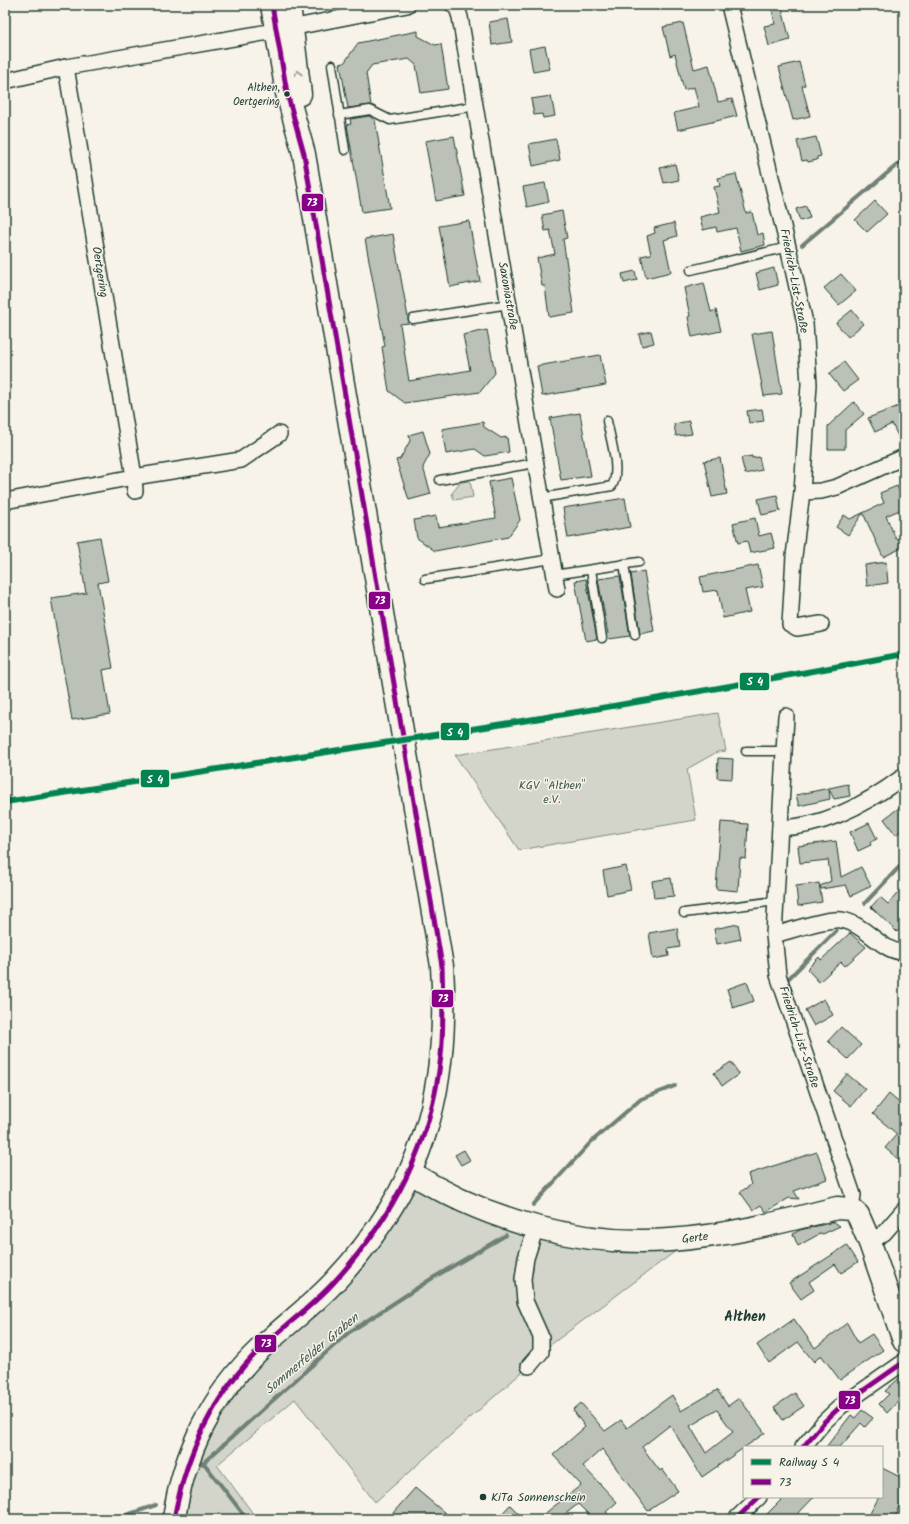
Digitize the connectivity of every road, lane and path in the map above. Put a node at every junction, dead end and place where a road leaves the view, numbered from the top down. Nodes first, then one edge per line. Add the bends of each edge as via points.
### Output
1 (272, 5) edge
2 (289, 5) edge
3 (453, 5) edge
4 (729, 5) edge
5 (399, 6) edge
6 (284, 29) junction
7 (332, 64) dead end
8 (66, 66) junction
9 (5, 82) edge
10 (475, 106) junction
11 (339, 115) junction
12 (345, 150) dead end
13 (788, 247) junction
14 (691, 270) dead end
15 (509, 304) junction
16 (413, 319) dead end
17 (607, 421) dead end
18 (279, 434) dead end
19 (904, 457) edge
20 (535, 463) junction
21 (440, 480) dead end
22 (134, 484) junction
23 (802, 492) junction
24 (541, 498) junction
25 (5, 501) edge
26 (552, 559) junction
27 (639, 562) dead end
28 (624, 564) junction
29 (590, 570) junction
30 (425, 579) dead end
31 (556, 582) joint
32 (822, 624) dead end
33 (635, 635) dead end
34 (602, 638) dead end
35 (786, 716) dead end
36 (746, 751) dead end
37 (784, 751) junction
38 (904, 776) edge
39 (780, 828) junction
40 (776, 901) junction
41 (684, 913) dead end
42 (774, 935) junction
43 (904, 952) edge
44 (410, 1172) junction
45 (851, 1209) junction
46 (904, 1210) edge
47 (536, 1227) junction
48 (870, 1243) junction
49 (904, 1341) edge
50 (904, 1362) edge
51 (530, 1366) dead end
52 (804, 1446) edge
53 (758, 1498) edge
54 (174, 1519) edge
55 (736, 1519) edge

1 - 6 main road
2 - 6 main road
3 - 10 street, Saxoniastraße via 460,17
4 - 13 street, Friedrich-List-Straße
5 - 6 street
6 - 8 street
6 - 44 main road via 300,93 304,154 442,966 444,997 439,1075 429,1125
7 - 11 lane
8 - 9 street
8 - 22 street, Oertgering
10 - 11 lane via 390,120 370,110
10 - 15 street, Saxoniastraße
11 - 12 lane
13 - 14 lane
13 - 23 street, Friedrich-List-Straße via 805,323 809,384
15 - 16 lane
15 - 20 street, Saxoniastraße
17 - 24 lane via 616,470 612,486
18 - 22 street via 241,460
19 - 23 street via 837,487 821,492
20 - 21 lane
20 - 24 street, Saxoniastraße
22 - 25 street
23 - 32 street, Friedrich-List-Straße via 794,556 790,624 797,628
24 - 26 street, Saxoniastraße
26 - 30 lane
26 - 31 street, Saxoniastraße
27 - 28 lane
28 - 29 lane
28 - 33 lane
29 - 31 lane
29 - 34 lane
35 - 37 street, Friedrich-List-Straße
36 - 37 lane
37 - 39 street, Friedrich-List-Straße
38 - 39 street via 887,789 826,820 808,826
39 - 40 street, Friedrich-List-Straße
40 - 41 lane
40 - 42 street, Friedrich-List-Straße
42 - 43 street via 840,920 852,922 884,945
42 - 45 street, Friedrich-List-Straße via 778,975 853,1196
44 - 47 main road, Gerte via 427,1183 496,1214
44 - 54 main road via 389,1214 363,1250 334,1282 261,1348 236,1375 212,1408 195,1442 183,1476
45 - 47 main road, Gerte via 837,1208 736,1232 669,1241 600,1239
45 - 48 main road via 858,1215
46 - 48 street via 884,1234
47 - 51 street via 526,1258 523,1279 525,1301 541,1337 541,1352
48 - 49 main road
50 - 52 street via 841,1406
53 - 55 street

